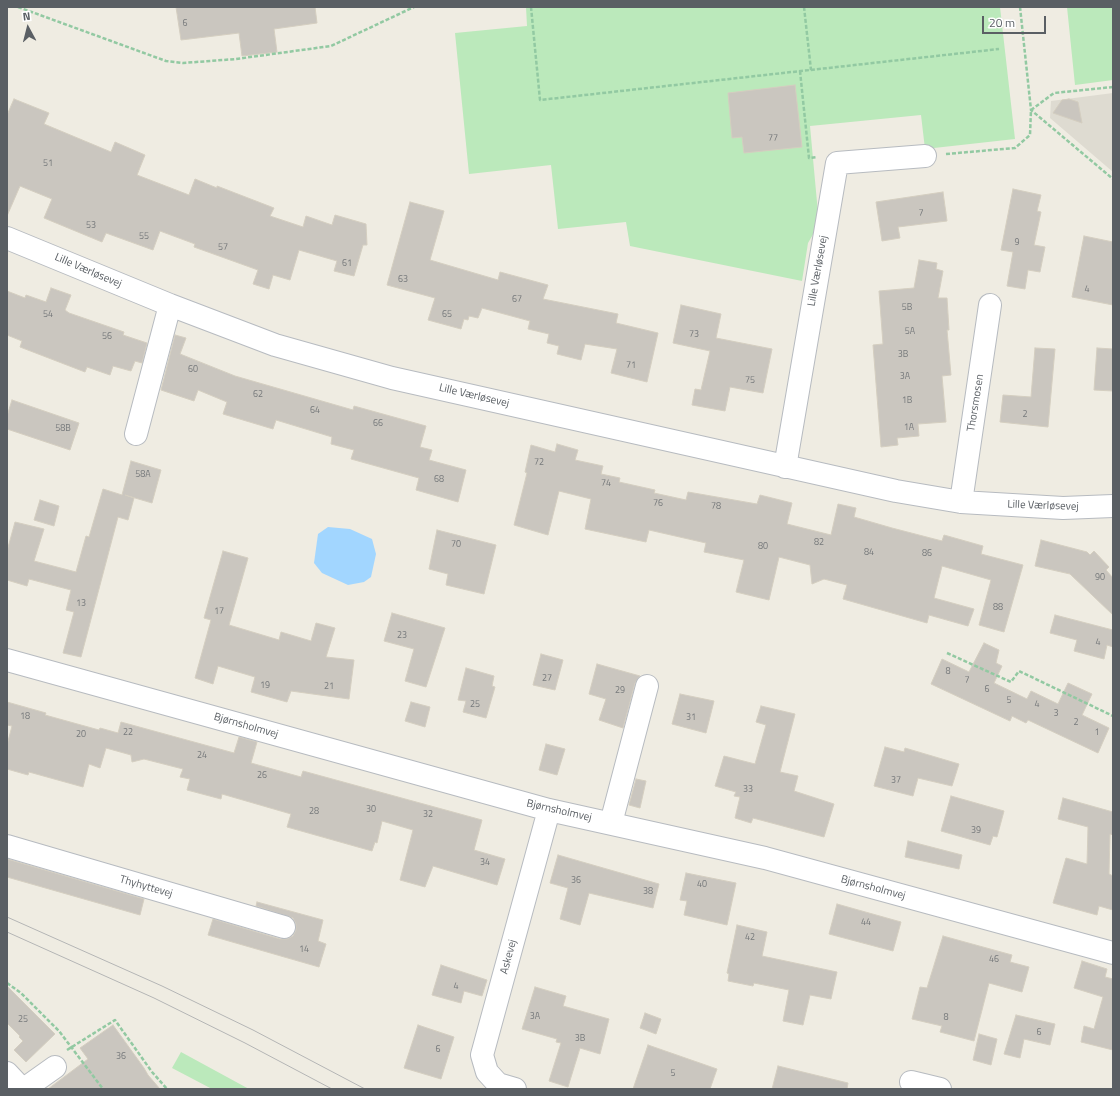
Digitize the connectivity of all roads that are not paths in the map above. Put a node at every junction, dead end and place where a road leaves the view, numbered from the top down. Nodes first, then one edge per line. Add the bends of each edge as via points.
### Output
1 (925, 156) road end
2 (7, 238) edge
3 (170, 305) junction
4 (990, 305) dead end
5 (136, 434) dead end
6 (785, 467) junction
7 (961, 502) junction
8 (1113, 506) edge
9 (7, 660) edge
10 (647, 686) dead end
11 (549, 810) junction
12 (611, 823) junction
13 (7, 846) edge
14 (284, 927) dead end
15 (1113, 952) edge
16 (55, 1067) road end
17 (7, 1073) edge
18 (911, 1082) dead end
19 (23, 1089) edge
20 (515, 1089) edge
21 (940, 1089) edge

1 - 6 street, Lille Værløsevej via 837,163
2 - 3 street, Lille Værløsevej
3 - 5 street
3 - 6 street, Lille Værløsevej via 274,344 392,378
4 - 7 street, Thorsmosen
6 - 7 street, Lille Værløsevej
7 - 8 street, Lille Værløsevej via 1063,508
9 - 11 street, Bjørnsholmvej
10 - 12 street
11 - 12 street, Bjørnsholmvej
11 - 20 street, Askevej via 482,1055 487,1072 498,1084
12 - 15 street, Bjørnsholmvej via 765,858
13 - 14 street, Thyhyttevej
16 - 19 street
17 - 19 street
18 - 21 street

